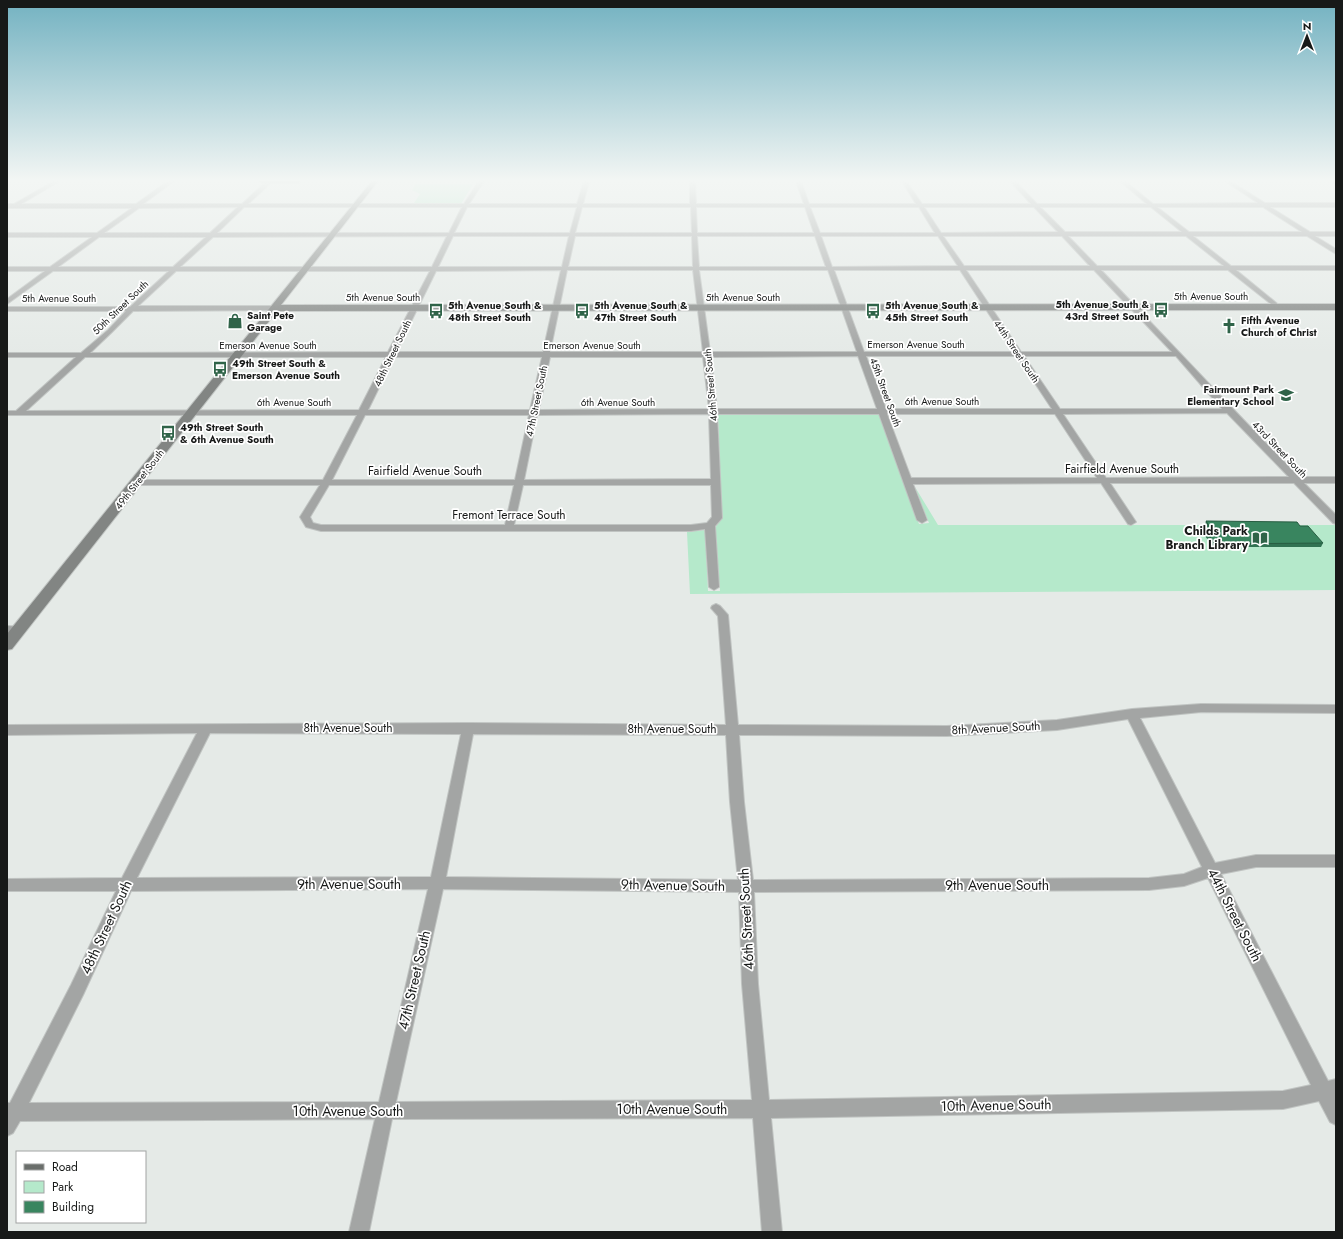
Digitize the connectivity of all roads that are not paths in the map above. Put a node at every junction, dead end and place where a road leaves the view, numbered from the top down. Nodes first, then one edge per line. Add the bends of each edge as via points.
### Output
1 (93, 239) edge
2 (207, 239) edge
3 (329, 239) edge
4 (449, 239) edge
5 (571, 239) edge
6 (695, 239) edge
7 (819, 239) edge
8 (942, 239) edge
9 (1069, 239) edge
10 (1193, 239) edge
11 (1316, 239) edge
12 (1336, 252) edge
13 (434, 268) junction
14 (565, 268) junction
15 (696, 268) junction
16 (830, 268) junction
17 (961, 268) junction
18 (1096, 268) junction
19 (1229, 268) junction
20 (1336, 268) edge
21 (7, 269) edge
22 (52, 269) junction
23 (175, 269) junction
24 (306, 269) junction
25 (7, 302) edge
26 (988, 307) junction
27 (1132, 307) junction
28 (1278, 307) junction
29 (1336, 307) edge
30 (132, 308) junction
31 (274, 308) junction
32 (414, 308) junction
33 (557, 308) junction
34 (702, 308) junction
35 (844, 308) junction
36 (7, 309) edge
37 (862, 354) junction
38 (1019, 354) junction
39 (1178, 354) junction
40 (236, 355) junction
41 (391, 355) junction
42 (546, 355) junction
43 (708, 355) junction
44 (7, 356) edge
45 (83, 356) junction
46 (1229, 411) junction
47 (883, 412) junction
48 (1058, 412) junction
49 (18, 413) junction
50 (191, 413) junction
51 (362, 413) junction
52 (534, 413) junction
53 (713, 413) junction
54 (7, 414) edge
55 (1297, 480) junction
56 (1336, 480) edge
57 (908, 481) junction
58 (1104, 481) junction
59 (519, 482) junction
60 (715, 482) junction
61 (136, 483) junction
62 (326, 483) junction
63 (922, 520) dead end
64 (1130, 522) dead end
65 (1336, 522) edge
66 (309, 525) joint
67 (710, 525) junction
68 (509, 528) junction
69 (714, 587) dead end
70 (716, 608) dead end
71 (13, 630) edge
72 (7, 645) edge
73 (1336, 709) edge
74 (1132, 714) junction
75 (206, 728) junction
76 (468, 728) junction
77 (7, 730) edge
78 (733, 730) junction
79 (1336, 861) edge
80 (1212, 870) junction
81 (437, 883) junction
82 (7, 885) edge
83 (126, 885) junction
84 (746, 886) junction
85 (1330, 1089) edge
86 (761, 1109) junction
87 (385, 1111) junction
88 (11, 1112) edge
89 (1336, 1116) edge
90 (7, 1127) edge
91 (359, 1232) edge
92 (772, 1232) edge

1 - 22 street
2 - 23 street, 50th Street South
3 - 24 street, 49th Street South
4 - 13 street, 48th Street South
5 - 14 street, 47th Street South
6 - 15 street, 46th Street South
7 - 16 street, 45th Street South
8 - 17 street, 44th Street South
9 - 18 street, 43rd Street South
10 - 19 street
11 - 12 street
13 - 14 street
13 - 24 street
13 - 32 street, 48th Street South
14 - 15 street
14 - 33 street, 47th Street South
15 - 16 street
15 - 34 street, 46th Street South
16 - 17 street
16 - 35 street, 45th Street South
17 - 18 street
17 - 26 street, 44th Street South
18 - 19 street
18 - 27 street, 43rd Street South
19 - 20 street
19 - 28 street
21 - 22 street
22 - 23 street
22 - 25 street
23 - 24 street
23 - 30 street, 50th Street South
24 - 31 street, 49th Street South
26 - 27 street, 5th Avenue South
26 - 35 street, 5th Avenue South
26 - 38 street, 44th Street South
27 - 28 street, 5th Avenue South
27 - 39 street, 43rd Street South
28 - 29 street, 5th Avenue South
30 - 31 street, 5th Avenue South
30 - 36 street, 5th Avenue South
30 - 45 street, 50th Street South
31 - 32 street, 5th Avenue South
31 - 40 street, 49th Street South
32 - 33 street, 5th Avenue South
32 - 41 street, 48th Street South
33 - 34 street, 5th Avenue South
33 - 42 street, 47th Street South
34 - 35 street, 5th Avenue South
34 - 43 street, 46th Street South
35 - 37 street, 45th Street South
37 - 38 street, Emerson Avenue South
37 - 43 street, Emerson Avenue South
37 - 47 street, 45th Street South
38 - 39 street, Emerson Avenue South
38 - 48 street, 44th Street South
39 - 46 street, 43rd Street South
40 - 41 street, Emerson Avenue South
40 - 45 street, Emerson Avenue South
40 - 50 street, 49th Street South
41 - 42 street, Emerson Avenue South
41 - 51 street, 48th Street South
42 - 43 street, Emerson Avenue South
42 - 52 street, 47th Street South
43 - 53 street, 46th Street South
44 - 45 street, Emerson Avenue South
45 - 49 street, 50th Street South
46 - 48 street, 6th Avenue South
46 - 55 street, 43rd Street South
47 - 48 street, 6th Avenue South
47 - 53 street, 6th Avenue South
47 - 57 street, 45th Street South
48 - 58 street, 44th Street South
49 - 50 street, 6th Avenue South
49 - 54 street, 6th Avenue South
50 - 51 street, 6th Avenue South
50 - 61 street, 49th Street South
51 - 52 street, 6th Avenue South
51 - 62 street, 48th Street South
52 - 53 street, 6th Avenue South
52 - 59 street, 47th Street South
53 - 60 street, 46th Street South
55 - 56 street, Fairfield Avenue South
55 - 58 street, Fairfield Avenue South
55 - 65 street, 43rd Street South
57 - 58 street, Fairfield Avenue South
57 - 63 street, 45th Street South
58 - 64 street, 44th Street South
59 - 60 street, Fairfield Avenue South
59 - 62 street, Fairfield Avenue South
59 - 68 street, 47th Street South
60 - 67 street, 46th Street South via 717,518
61 - 62 street, Fairfield Avenue South
61 - 71 street, 49th Street South
62 - 66 street, 48th Street South via 305,517
66 - 68 street, Fremont Terrace South via 321,528
67 - 68 street, Fremont Terrace South via 691,528
67 - 69 street, 46th Street South
70 - 78 street, 46th Street South via 723,615 724,621
71 - 72 street, 49th Street South
73 - 74 street, 8th Avenue South via 1201,708
74 - 78 street, 8th Avenue South via 1057,725 947,731
74 - 80 street, 44th Street South
75 - 76 street, 8th Avenue South
75 - 77 street, 8th Avenue South
75 - 83 street, 48th Street South
76 - 78 street, 8th Avenue South
76 - 81 street, 47th Street South
78 - 84 street, 46th Street South
79 - 80 street, 9th Avenue South via 1256,861
80 - 84 street, 9th Avenue South via 1184,880 1149,884
80 - 85 street, 44th Street South
81 - 83 street, 9th Avenue South
81 - 84 street, 9th Avenue South
81 - 87 street, 47th Street South
82 - 83 street, 9th Avenue South
83 - 88 street, 48th Street South via 77,990
84 - 86 street, 46th Street South via 750,984
85 - 86 street, 10th Avenue South via 1283,1100
85 - 89 street, 44th Street South
86 - 87 street, 10th Avenue South
86 - 92 street, 46th Street South
87 - 88 street, 10th Avenue South
87 - 91 street, 47th Street South
88 - 90 street, 48th Street South

